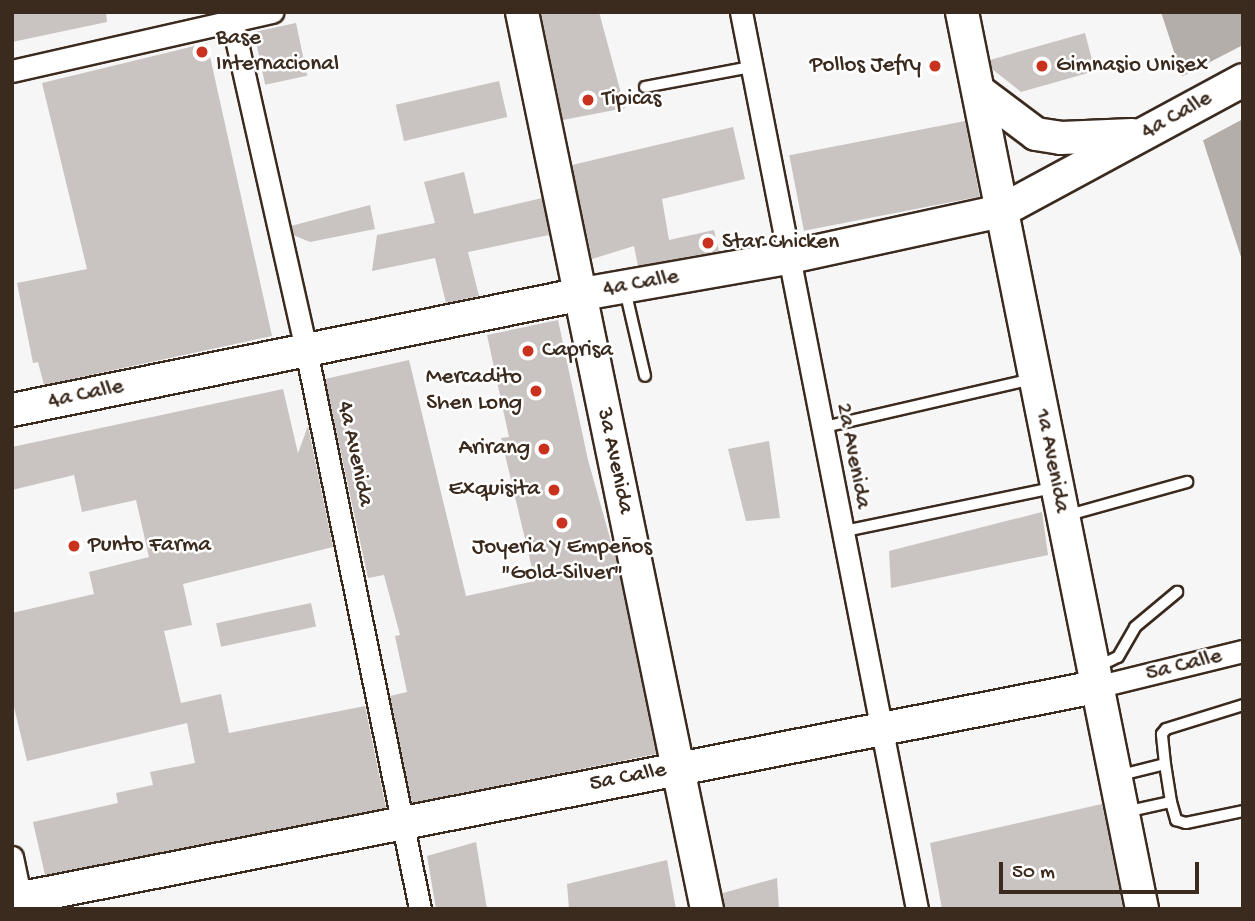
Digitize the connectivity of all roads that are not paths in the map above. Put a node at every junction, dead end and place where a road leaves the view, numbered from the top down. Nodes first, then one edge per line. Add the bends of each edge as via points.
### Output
1 (272, 12) edge
2 (522, 12) edge
3 (741, 12) edge
4 (962, 12) edge
5 (231, 17) edge
6 (751, 66) junction
7 (12, 71) edge
8 (1243, 80) edge
9 (645, 87) dead end
10 (981, 92) junction
11 (1152, 129) junction
12 (1001, 211) junction
13 (786, 258) junction
14 (625, 287) junction
15 (578, 295) junction
16 (306, 350) junction
17 (645, 376) dead end
18 (1035, 379) junction
19 (12, 410) edge
20 (820, 428) junction
21 (1187, 482) dead end
22 (1059, 502) junction
23 (840, 532) junction
24 (1177, 592) dead end
25 (1243, 651) edge
26 (1094, 678) junction
27 (1243, 705) edge
28 (879, 729) junction
29 (1165, 764) junction
30 (681, 768) junction
31 (1115, 776) junction
32 (1171, 802) junction
33 (1243, 811) edge
34 (1122, 813) junction
35 (403, 822) junction
36 (12, 857) edge
37 (19, 902) edge
38 (420, 909) edge
39 (707, 909) edge
40 (917, 909) edge
41 (1142, 909) edge

1 - 5 street
2 - 15 street, 3a Avenida
3 - 6 street, 2a Avenida
4 - 10 street, 1a Avenida
5 - 7 street
5 - 16 street, 4a Avenida
6 - 9 lane
6 - 13 street, 2a Avenida
8 - 11 street, 4a Calle
10 - 11 street via 1036,134 1061,138
10 - 12 street, 1a Avenida
11 - 12 street, 4a Calle
12 - 13 street, 4a Calle
12 - 18 street, 1a Avenida
13 - 14 street, 4a Calle
13 - 20 street, 2a Avenida
14 - 15 street, 4a Calle
14 - 17 lane
15 - 16 street, 4a Calle
15 - 30 street, 3a Avenida
16 - 19 street, 4a Calle
16 - 35 street, 4a Avenida
18 - 20 lane
18 - 22 street, 1a Avenida
20 - 23 street, 2a Avenida
21 - 22 lane
22 - 23 lane
22 - 26 street, 1a Avenida
23 - 28 street, 2a Avenida
24 - 26 lane via 1135,626 1118,657
25 - 26 street, 5a Calle
26 - 28 street, 5a Calle
26 - 31 street, 1a Avenida
27 - 29 lane via 1166,729 1162,734
28 - 30 street, 5a Calle
28 - 40 street, 2a Avenida
29 - 31 lane
29 - 32 lane
30 - 35 street, 5a Calle
30 - 39 street, 3a Avenida
31 - 34 street, 1a Avenida
32 - 33 lane via 1180,822
32 - 34 lane
34 - 41 street, 1a Avenida
35 - 37 street, 5a Calle
35 - 38 street, 4a Avenida
36 - 37 street

